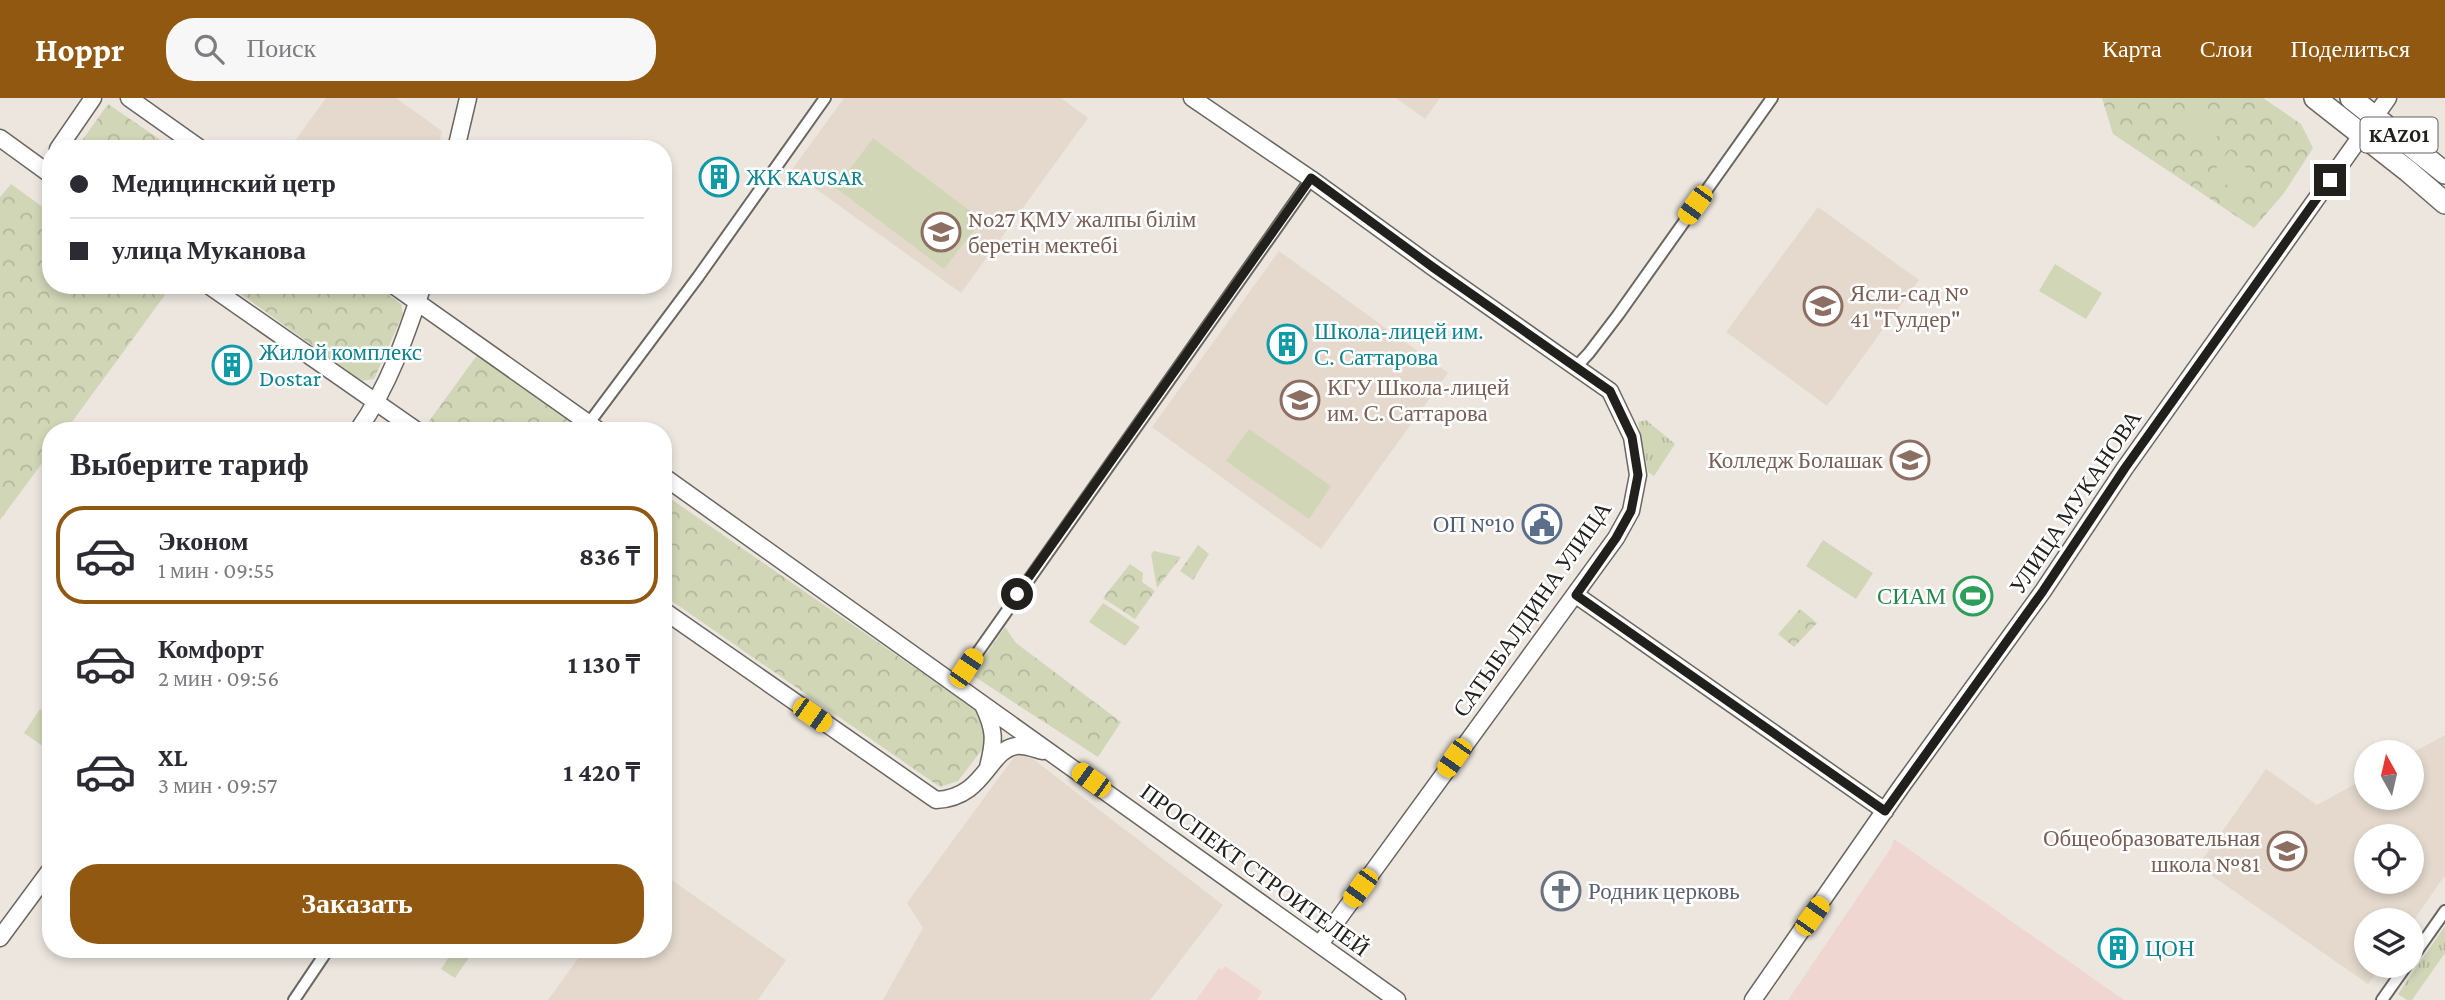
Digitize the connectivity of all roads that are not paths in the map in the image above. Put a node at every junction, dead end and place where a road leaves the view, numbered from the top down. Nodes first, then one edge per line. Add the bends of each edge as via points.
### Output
1 (93, 98) edge
2 (129, 98) edge
3 (468, 98) edge
4 (825, 98) edge
5 (1192, 98) edge
6 (1772, 98) edge
7 (2315, 98) edge
8 (2351, 98) edge
9 (2388, 98) edge
10 (2375, 116) junction
11 (2363, 134) junction
12 (0, 138) edge
13 (64, 140) edge
14 (188, 140) edge
15 (458, 140) edge
16 (42, 164) edge
17 (2445, 173) edge
18 (1311, 178) junction
19 (2445, 203) edge
20 (221, 294) edge
21 (406, 294) edge
22 (420, 294) edge
23 (417, 302) junction
24 (1576, 367) junction
25 (375, 402) junction
26 (363, 422) edge
27 (404, 422) edge
28 (587, 422) edge
29 (597, 422) edge
30 (672, 486) edge
31 (1576, 595) junction
32 (672, 616) edge
33 (954, 686) junction
34 (982, 704) junction
35 (1053, 752) junction
36 (986, 773) junction
37 (1885, 811) junction
38 (42, 882) edge
39 (2445, 911) edge
40 (0, 938) edge
41 (2424, 941) edge
42 (1320, 944) junction
43 (322, 958) edge
44 (2398, 978) edge
45 (294, 1000) edge
46 (1397, 1000) edge
47 (1753, 1000) edge
48 (2382, 1000) edge

1 - 13 main road
2 - 14 main road
3 - 15 main road
4 - 29 street
5 - 18 main road, САТЫБАЛДИНА УЛИЦА
6 - 24 street
7 - 11 highway, KАZ01
8 - 10 highway, KАZ01
9 - 10 main road
10 - 11 main road, УЛИЦА МУКАНОВА
10 - 17 highway, KАZ01
11 - 19 highway, KАZ01
11 - 37 main road, УЛИЦА МУКАНОВА
12 - 16 main road
18 - 24 main road, САТЫБАЛДИНА УЛИЦА
18 - 33 street
20 - 25 main road
21 - 23 main road
22 - 23 main road
23 - 25 main road via 400,355
23 - 28 main road
24 - 31 main road, САТЫБАЛДИНА УЛИЦА via 1610,391 1632,437 1638,475 1631,511
25 - 26 main road
25 - 27 main road
30 - 33 main road, ПРОСПЕКТ СТРОИТЕЛЕЙ
31 - 37 main road
31 - 42 main road, САТЫБАЛДИНА УЛИЦА
32 - 36 main road, ПРОСПЕКТ СТРОИТЕЛЕЙ via 936,800 950,800 975,786
33 - 34 main road, ПРОСПЕКТ СТРОИТЕЛЕЙ
34 - 35 main road, ПРОСПЕКТ СТРОИТЕЛЕЙ
34 - 36 main road via 995,737
35 - 36 main road, ПРОСПЕКТ СТРОИТЕЛЕЙ via 1017,746 1005,750
35 - 42 main road, ПРОСПЕКТ СТРОИТЕЛЕЙ
37 - 47 main road, УЛИЦА МУКАНОВА
38 - 40 main road
39 - 41 street
42 - 46 main road, ПРОСПЕКТ СТРОИТЕЛЕЙ
43 - 45 street
44 - 48 street

